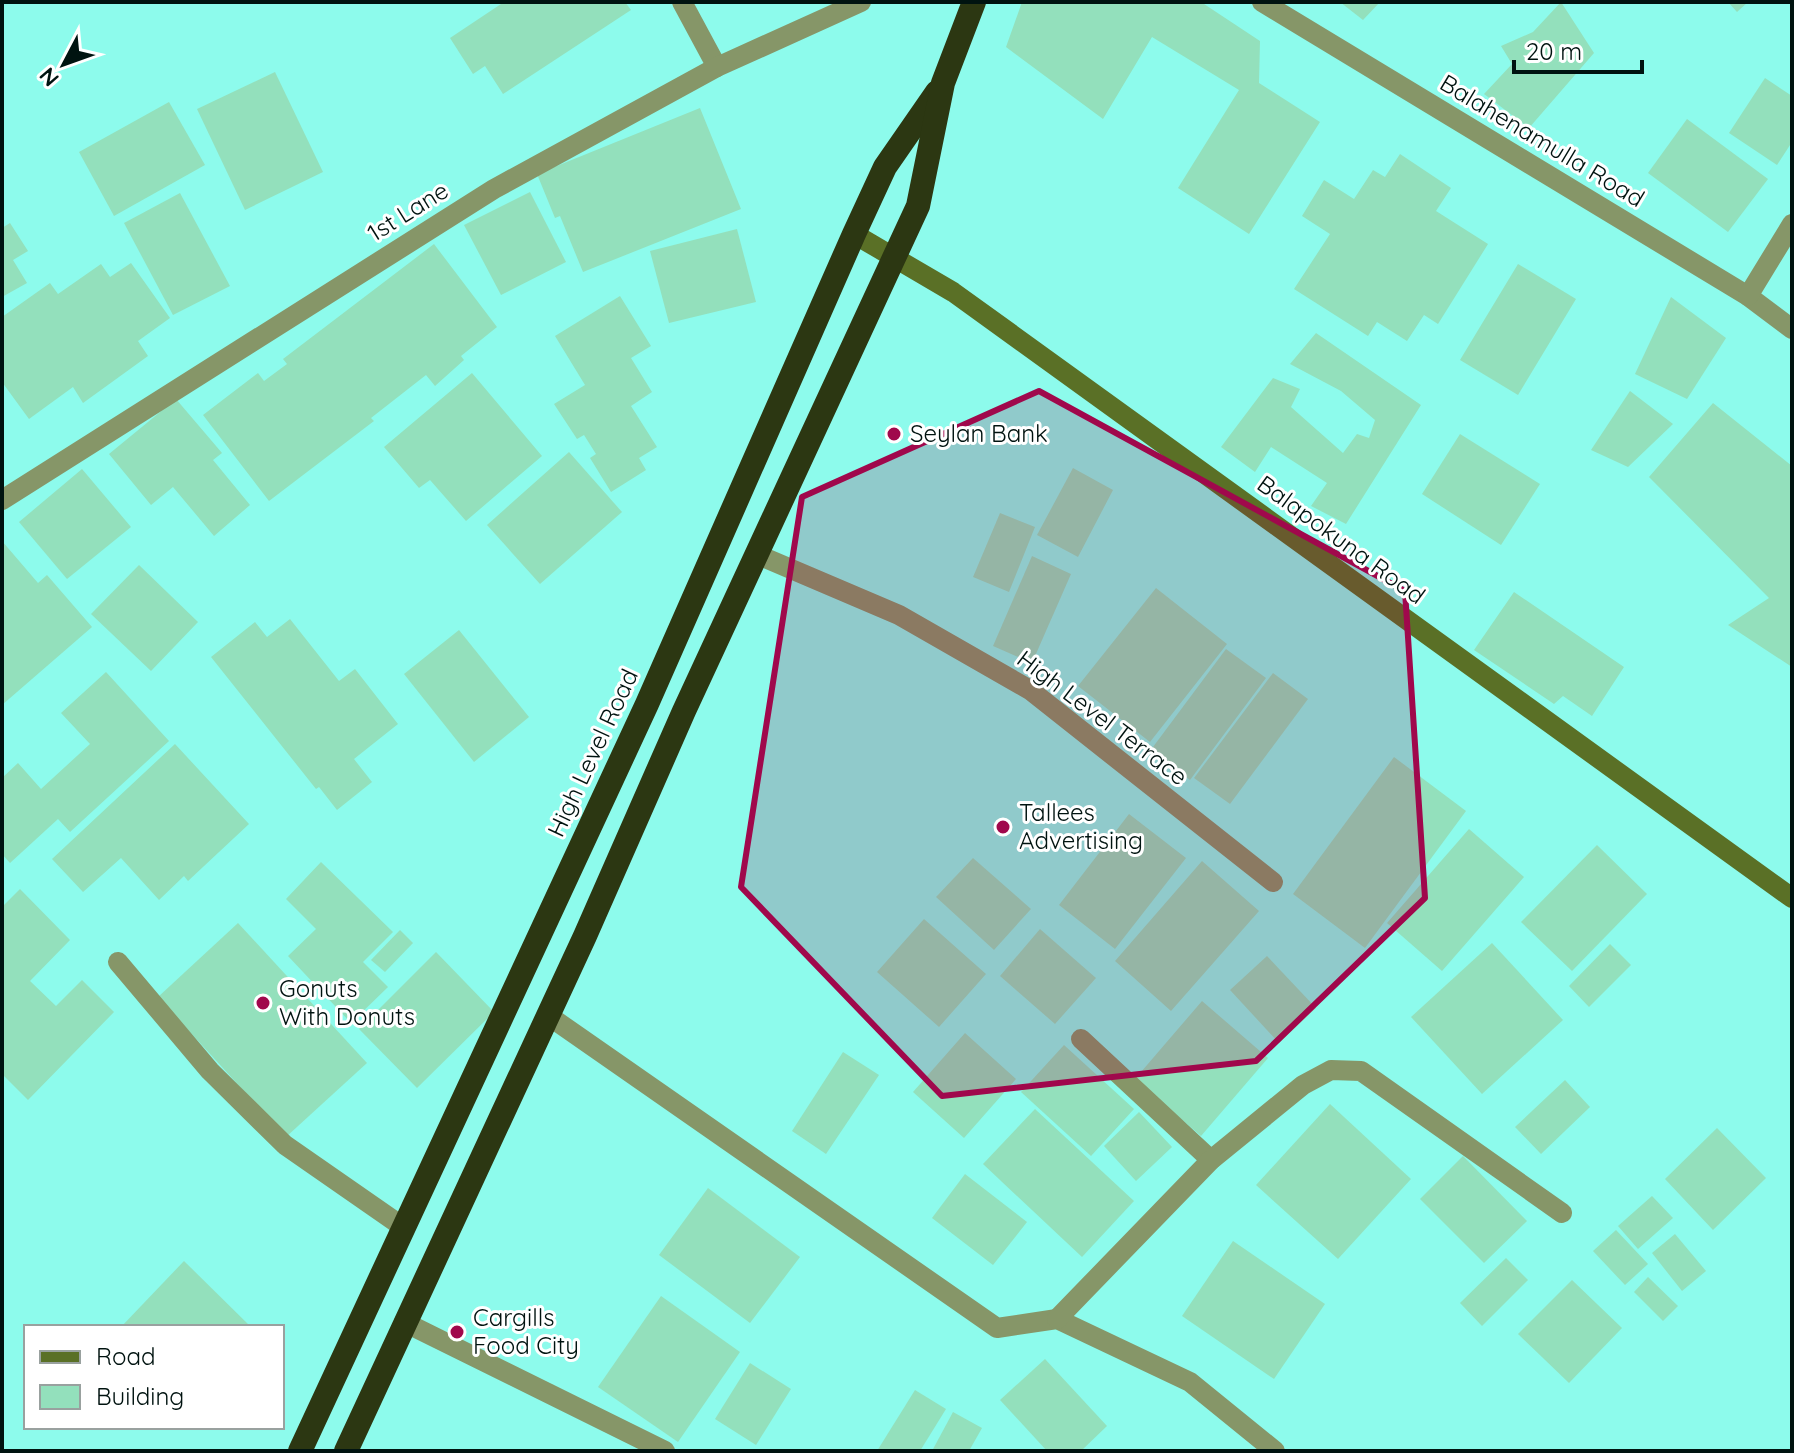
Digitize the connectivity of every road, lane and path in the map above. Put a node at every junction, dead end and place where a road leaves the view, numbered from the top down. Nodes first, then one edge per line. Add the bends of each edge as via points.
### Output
1 (682, 2) edge
2 (861, 2) edge
3 (974, 2) edge
4 (1262, 2) edge
5 (717, 67) junction
6 (943, 83) junction
7 (1792, 224) edge
8 (854, 234) junction
9 (894, 258) junction
10 (1748, 296) junction
11 (1792, 329) edge
12 (2, 500) edge
13 (756, 554) junction
14 (1273, 882) dead end
15 (1792, 898) edge
16 (118, 962) dead end
17 (549, 1016) junction
18 (1081, 1039) dead end
19 (1211, 1160) junction
20 (1562, 1213) dead end
21 (403, 1227) junction
22 (1057, 1319) junction
23 (404, 1322) junction
24 (300, 1451) edge
25 (346, 1451) edge
26 (665, 1451) edge
27 (1275, 1451) edge

1 - 5 street
2 - 5 street, 1st Lane
3 - 6 highway, High Level Road
4 - 10 street, Balahenamulla Road
5 - 12 street, 1st Lane via 494,189
6 - 8 highway, High Level Road via 885,167
6 - 9 highway, High Level Road via 918,206
7 - 10 street
8 - 9 main road, Balapokuna Road
8 - 21 highway, High Level Road via 647,704
9 - 13 highway, High Level Road
9 - 15 main road, Balapokuna Road via 953,292
10 - 11 street, Balahenamulla Road
13 - 14 street, High Level Terrace via 899,615 1030,690
13 - 17 highway, High Level Road
16 - 21 street via 210,1071 285,1145
17 - 22 street via 997,1328
17 - 23 highway, High Level Road
18 - 19 street
19 - 20 street via 1303,1085 1331,1070 1361,1071
19 - 22 street
21 - 24 highway, High Level Road
22 - 27 street via 1190,1382
23 - 25 highway, High Level Road
23 - 26 street

